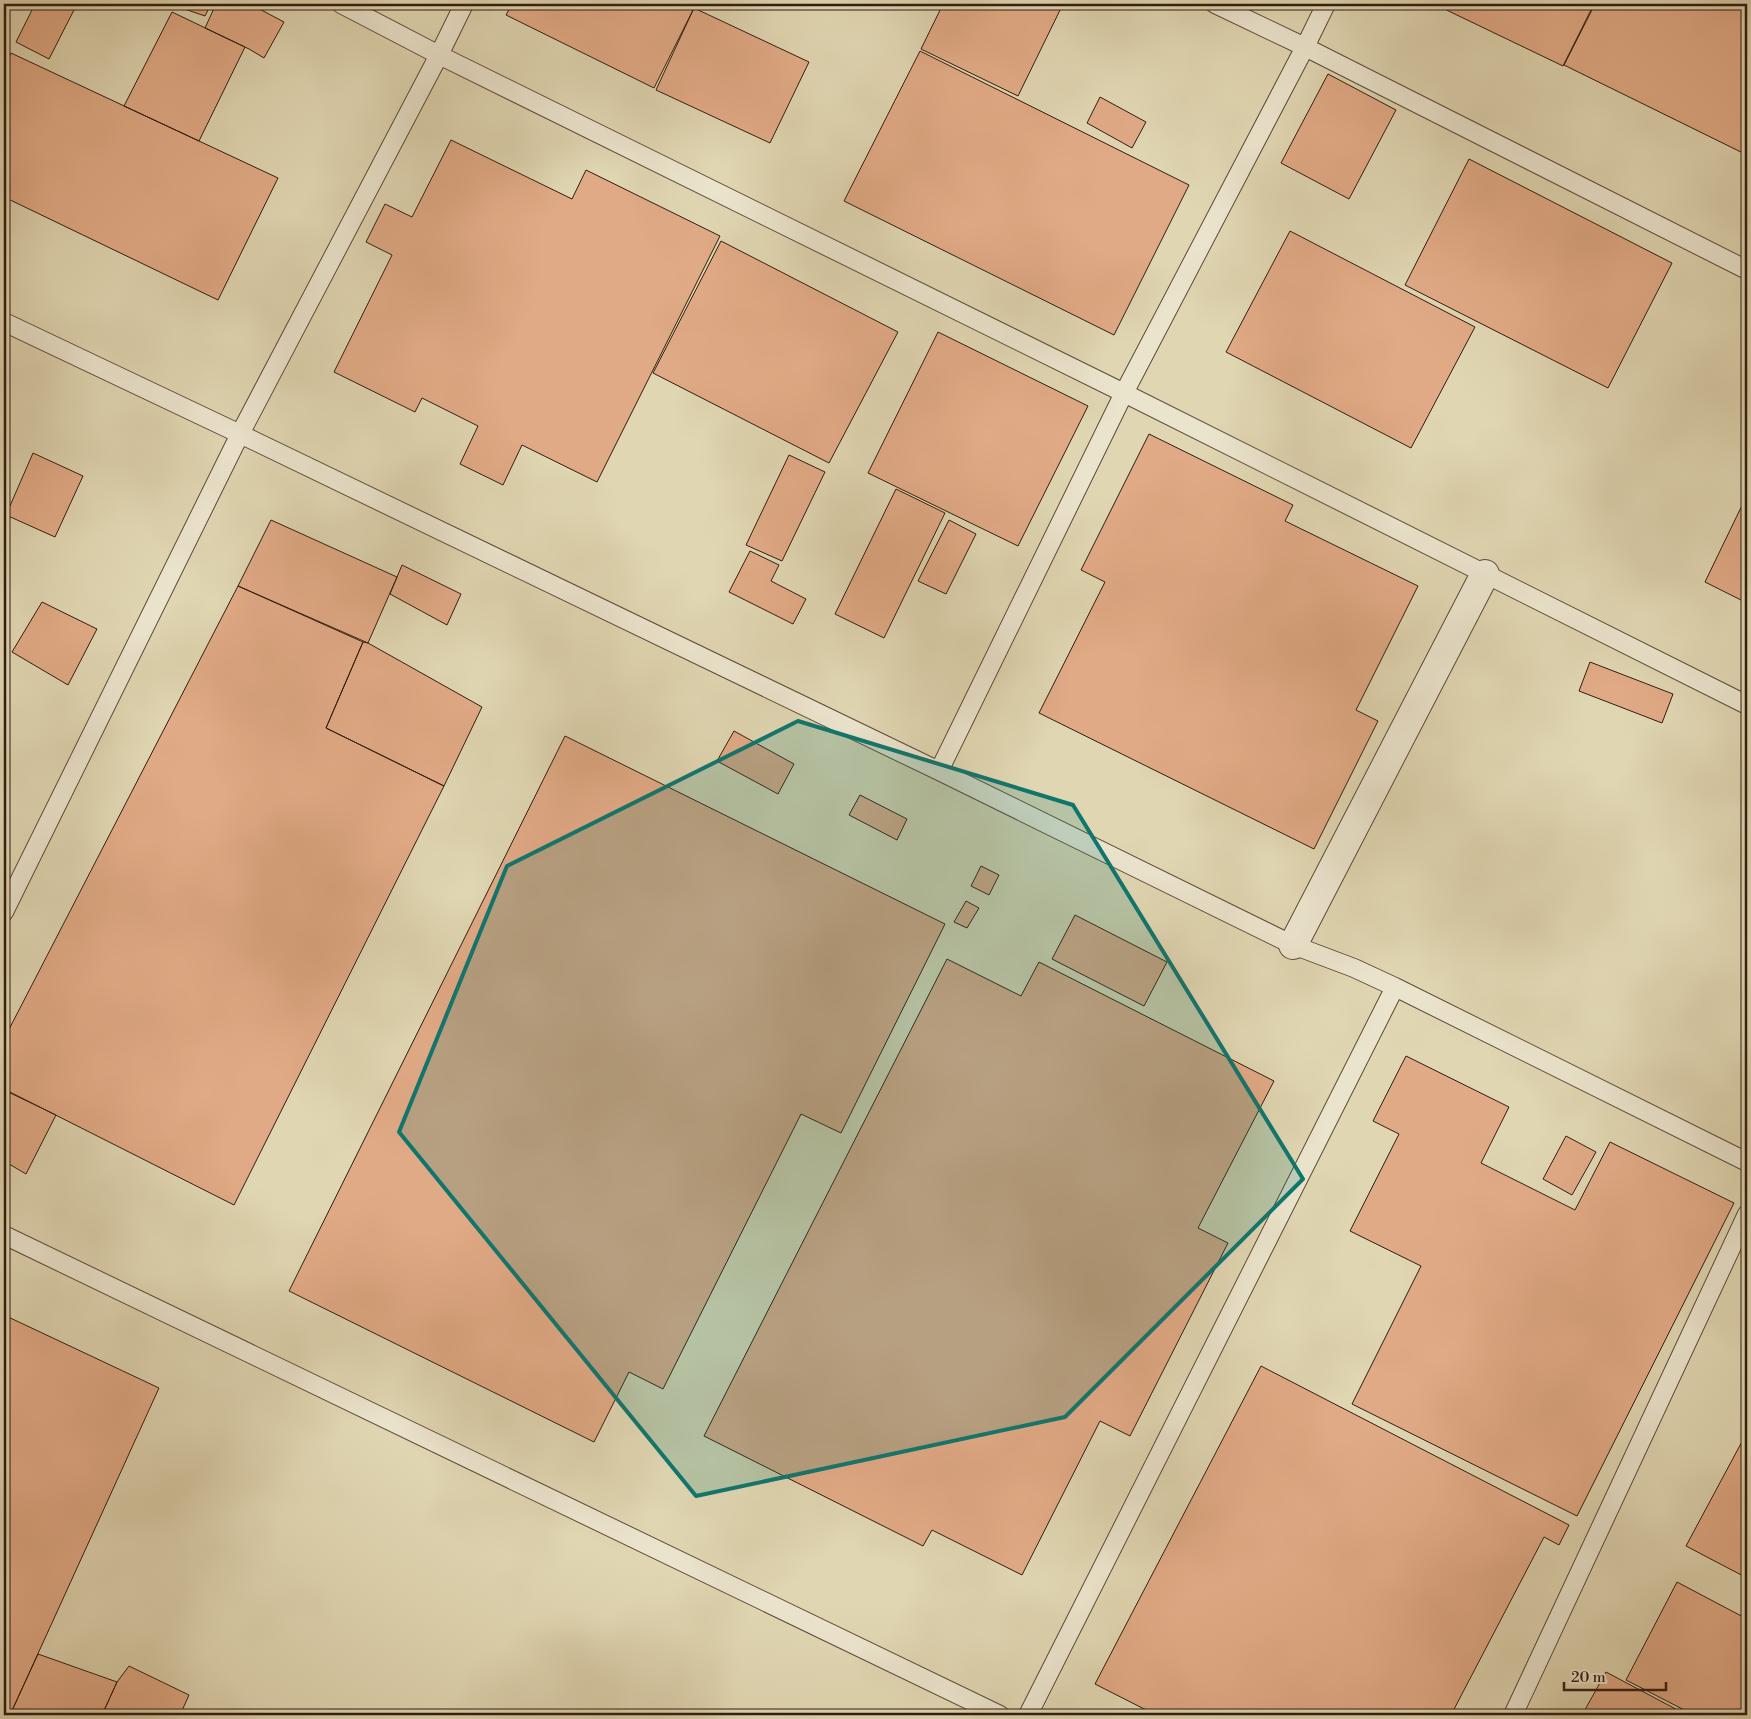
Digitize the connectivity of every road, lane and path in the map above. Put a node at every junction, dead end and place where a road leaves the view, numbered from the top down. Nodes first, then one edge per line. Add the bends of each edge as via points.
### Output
1 (341, 4) edge
2 (464, 4) edge
3 (1215, 4) edge
4 (1326, 4) edge
5 (1305, 47) junction
6 (439, 54) junction
7 (1747, 270) edge
8 (4, 322) edge
9 (1124, 393) junction
10 (240, 434) junction
11 (1485, 574) junction
12 (1747, 705) edge
13 (939, 772) junction
14 (4, 912) edge
15 (1293, 945) junction
16 (1395, 987) junction
17 (1747, 1162) edge
18 (1747, 1214) edge
19 (4, 1235) edge
20 (1000, 1715) edge
21 (1028, 1715) edge
22 (1513, 1715) edge

1 - 6 lane
2 - 6 lane
3 - 5 lane
4 - 5 lane
5 - 7 lane
5 - 9 lane
6 - 9 lane
6 - 10 lane
8 - 10 lane
9 - 11 lane
9 - 13 lane
10 - 13 lane
10 - 14 lane
11 - 12 lane
11 - 15 street
13 - 15 lane
15 - 16 lane
16 - 17 lane
16 - 21 lane
18 - 22 lane
19 - 20 lane

